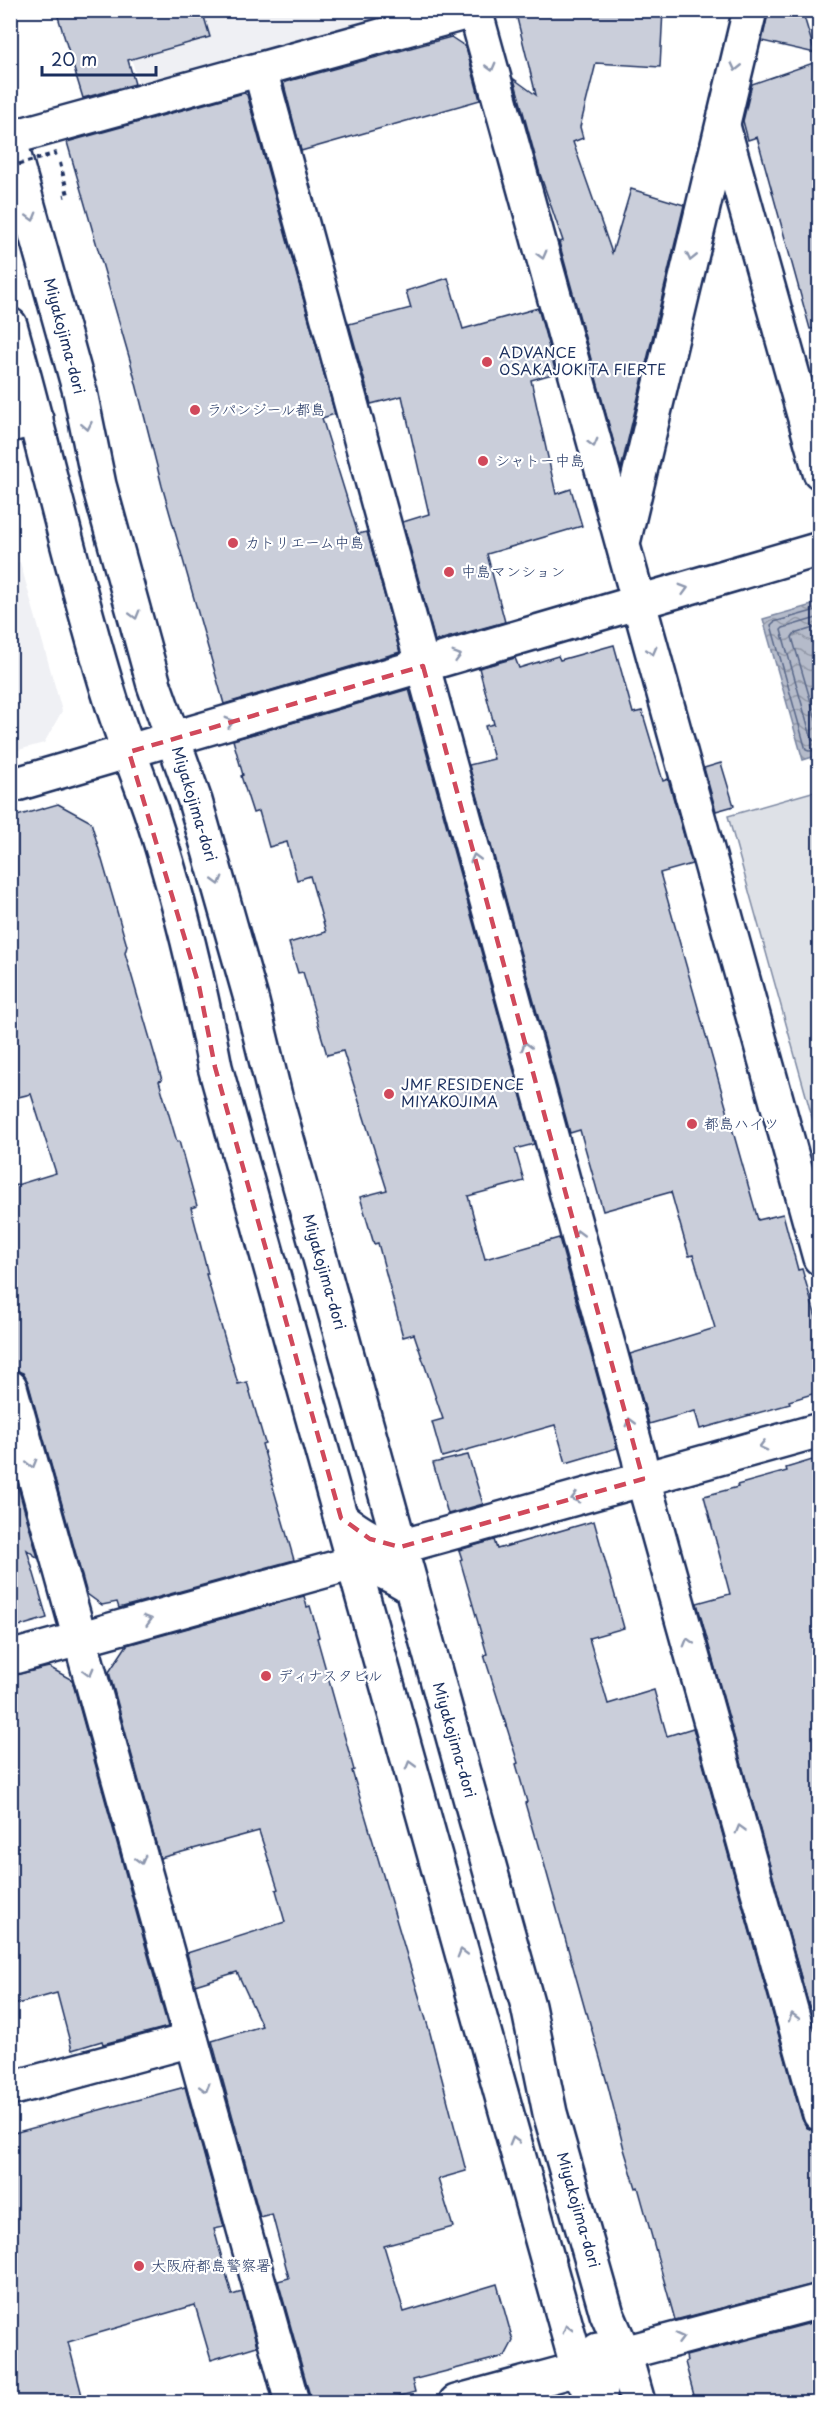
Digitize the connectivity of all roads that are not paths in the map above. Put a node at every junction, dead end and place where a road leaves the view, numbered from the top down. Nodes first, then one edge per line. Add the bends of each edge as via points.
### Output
1 (475, 10) edge
2 (750, 10) edge
3 (260, 70) junction
4 (723, 124) junction
5 (10, 140) edge
6 (10, 325) edge
7 (23, 422) edge
8 (819, 472) edge
9 (622, 548) junction
10 (819, 549) edge
11 (639, 602) junction
12 (423, 666) junction
13 (174, 739) junction
14 (129, 752) junction
15 (10, 786) edge
16 (819, 1258) edge
17 (10, 1387) edge
18 (819, 1430) edge
19 (643, 1479) junction
20 (341, 1518) junction
21 (400, 1547) junction
22 (353, 1563) junction
23 (411, 1587) junction
24 (80, 1638) junction
25 (10, 1658) edge
26 (191, 2040) junction
27 (10, 2089) edge
28 (819, 2114) edge
29 (819, 2301) edge
30 (607, 2314) junction
31 (624, 2353) junction
32 (578, 2369) junction
33 (292, 2403) edge
34 (456, 2403) edge
35 (597, 2403) edge
36 (638, 2403) edge

1 - 3 street
1 -> 9 street
2 -> 4 street
3 - 5 street
3 - 12 street
4 - 8 street
4 -> 9 street
5 -> 13 street, Miyakojima-dori via 80,392 99,485 154,685
6 - 7 street
7 - 14 street via 45,462
9 - 11 street
11 -> 10 street
12 -> 11 street
11 -> 16 street
13 -> 12 street
19 -> 12 street
13 - 14 street
13 -> 21 street, Miyakojima-dori via 252,1002
14 - 15 street
14 - 20 street via 154,824 200,986 215,1067
17 -> 24 street
18 -> 19 street
19 -> 21 street
28 -> 19 street
20 - 21 street via 370,1539
20 - 22 street
21 - 23 street, Miyakojima-dori
22 - 23 street via 375,1567
24 -> 22 street
32 -> 22 street
23 - 30 street, Miyakojima-dori via 528,2006 550,2113
24 - 25 street
24 -> 26 street
26 - 27 street
26 -> 33 street
31 -> 29 street
30 - 31 street, Miyakojima-dori
30 - 32 street via 599,2349
31 - 35 street via 604,2376
31 - 36 street, Miyakojima-dori
32 - 34 street
32 - 35 street

